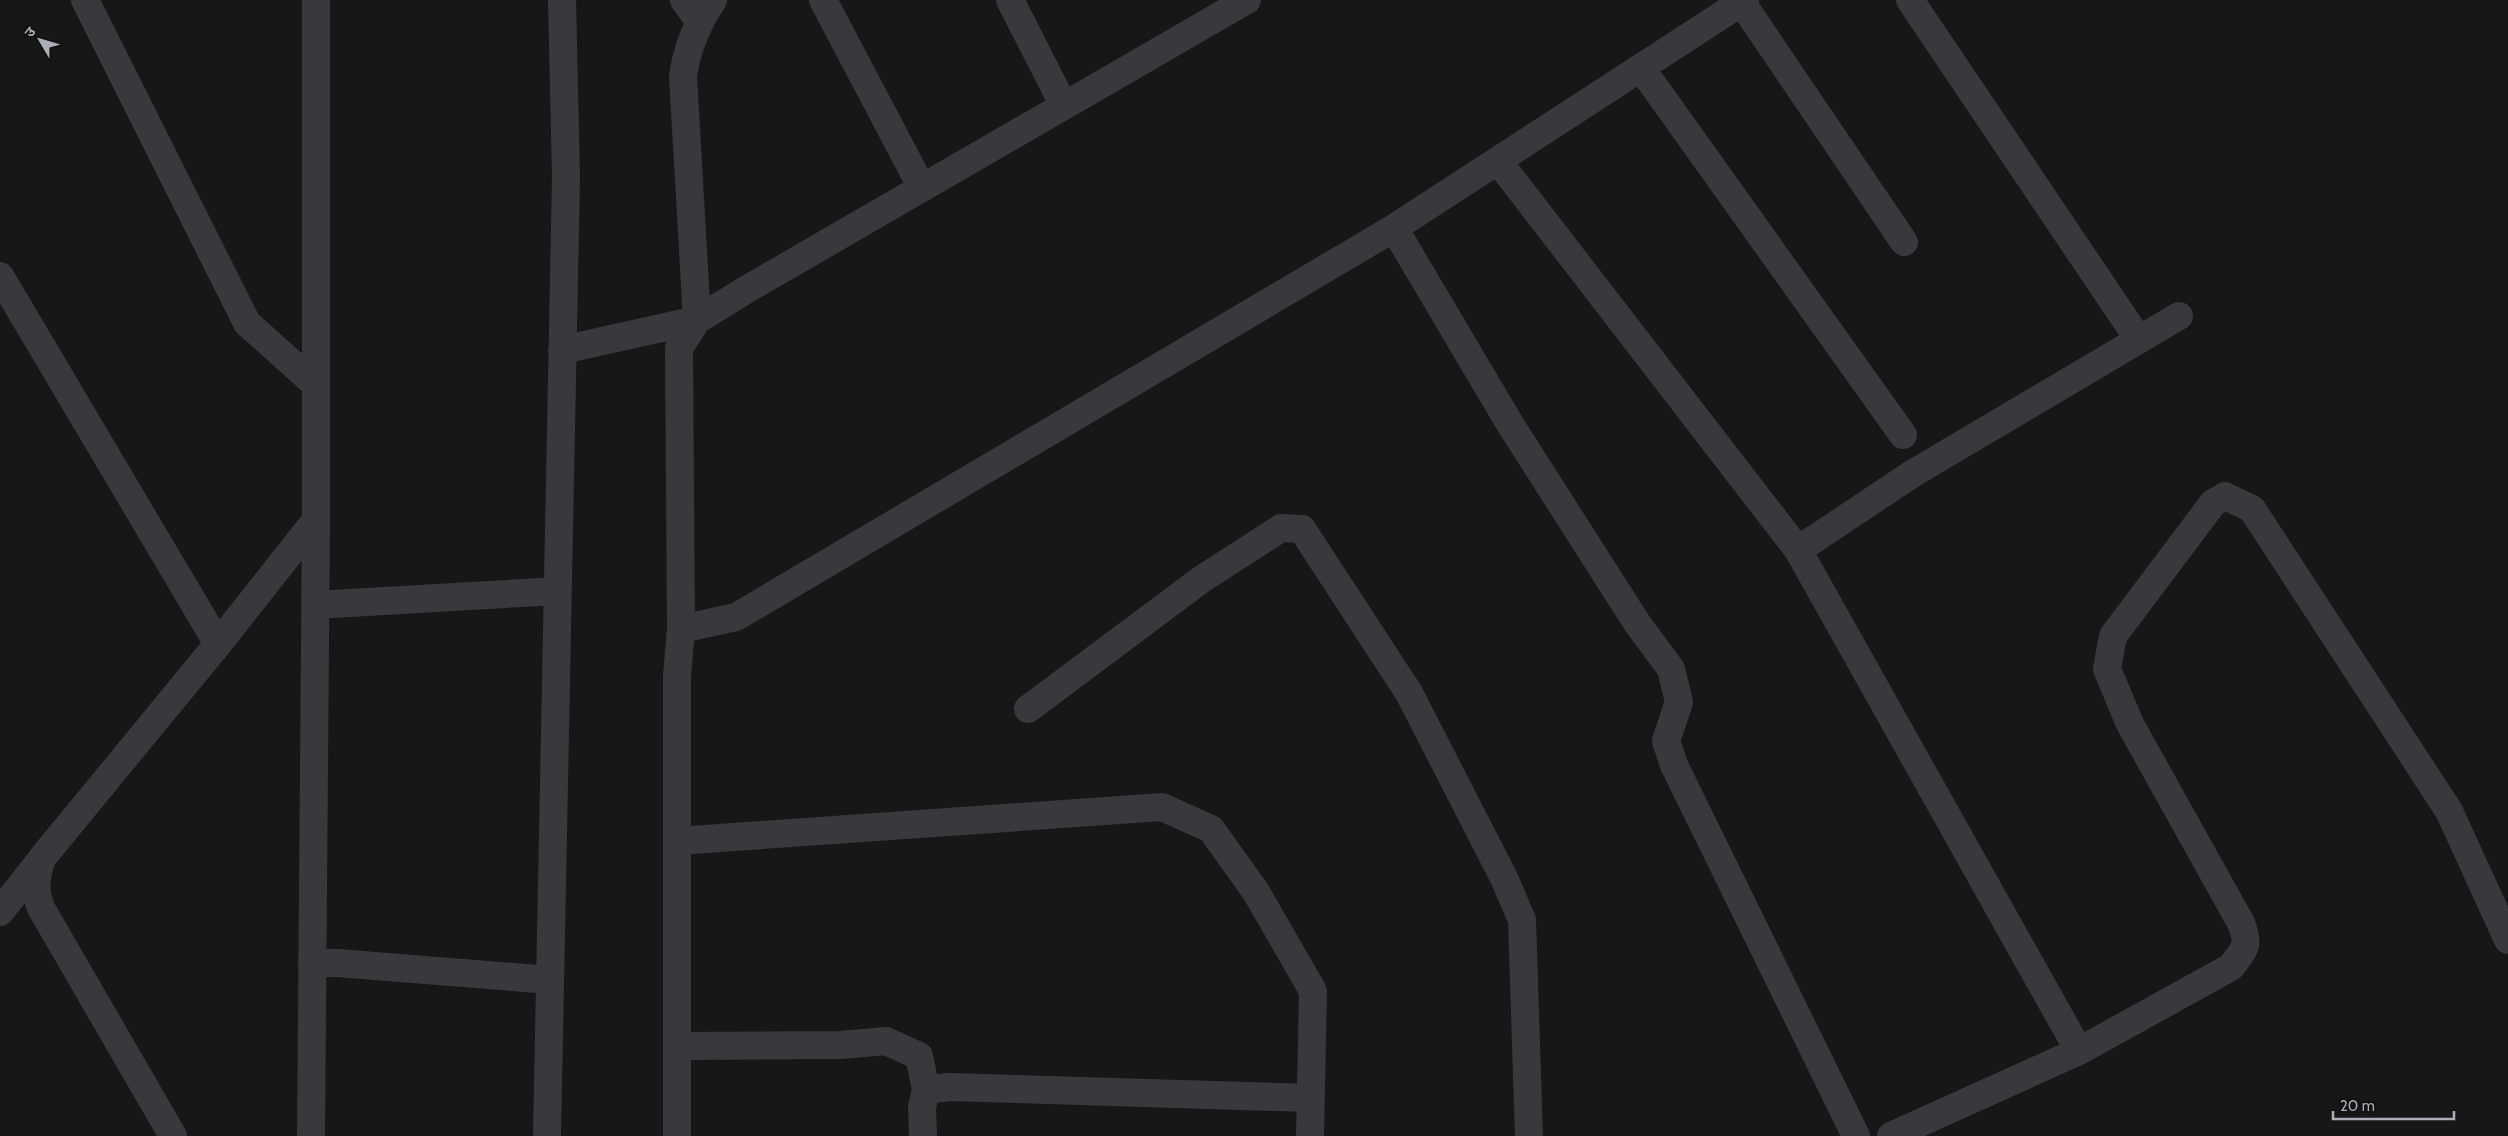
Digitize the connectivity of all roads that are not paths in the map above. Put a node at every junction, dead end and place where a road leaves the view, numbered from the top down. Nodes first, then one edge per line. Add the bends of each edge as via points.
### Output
1 (85, 0) edge
2 (316, 0) edge
3 (562, 0) edge
4 (823, 0) edge
5 (1010, 0) edge
6 (1246, 0) edge
7 (1910, 0) edge
8 (1743, 1) edge
9 (699, 7) edge
10 (1713, 9) edge
11 (1641, 68) junction
12 (1064, 106) junction
13 (1498, 161) junction
14 (922, 188) junction
15 (1394, 228) junction
16 (1904, 242) dead end
17 (0, 276) edge
18 (2179, 316) dead end
19 (697, 320) junction
20 (2139, 340) junction
21 (562, 350) junction
22 (314, 383) junction
23 (1903, 435) dead end
24 (316, 520) junction
25 (1798, 550) junction
26 (557, 591) junction
27 (315, 605) junction
28 (681, 629) junction
29 (218, 644) junction
30 (1028, 709) dead end
31 (677, 841) junction
32 (42, 858) junction
33 (0, 912) edge
34 (2508, 940) edge
35 (312, 961) junction
36 (550, 980) junction
37 (676, 1046) junction
38 (2079, 1051) junction
39 (926, 1090) junction
40 (1309, 1098) junction
41 (173, 1136) edge
42 (311, 1136) edge
43 (547, 1136) edge
44 (677, 1136) edge
45 (923, 1136) edge
46 (1310, 1136) edge
47 (1529, 1136) edge
48 (1856, 1136) edge
49 (1891, 1136) edge

1 - 22 street via 247,323
2 - 22 street
3 - 21 street via 566,177
4 - 14 street
5 - 12 street
6 - 12 street
7 - 20 street
8 - 10 street
8 - 16 street
9 - 19 street via 686,50 683,76
10 - 11 street
11 - 13 street
11 - 23 street
12 - 14 street
13 - 15 street
13 - 25 street
14 - 19 street
15 - 28 street via 736,617
15 - 48 street via 1510,424 1637,623 1671,669 1679,702 1666,741 1674,765
17 - 29 street
18 - 20 street
19 - 21 street
19 - 28 street via 679,348
20 - 25 street via 1912,474
21 - 26 street
22 - 24 street
24 - 27 street
24 - 29 street
25 - 38 street
26 - 27 street
26 - 36 street
27 - 35 street
28 - 31 street via 676,676
29 - 32 street
30 - 47 street via 1202,579 1281,528 1302,528 1409,694 1504,878 1522,920
31 - 37 street
31 - 40 street via 1162,807 1210,829 1256,892 1313,991
32 - 33 street
32 - 41 street via 36,878 41,908
34 - 38 street via 2449,811 2252,509 2225,496 2213,503 2113,636 2107,669 2130,724 2247,938 2231,967
35 - 36 street
35 - 42 street
36 - 43 street
37 - 39 street via 842,1045 886,1041 920,1056
37 - 44 street
38 - 49 street
39 - 40 street via 949,1087
39 - 45 street via 922,1107
40 - 46 street

